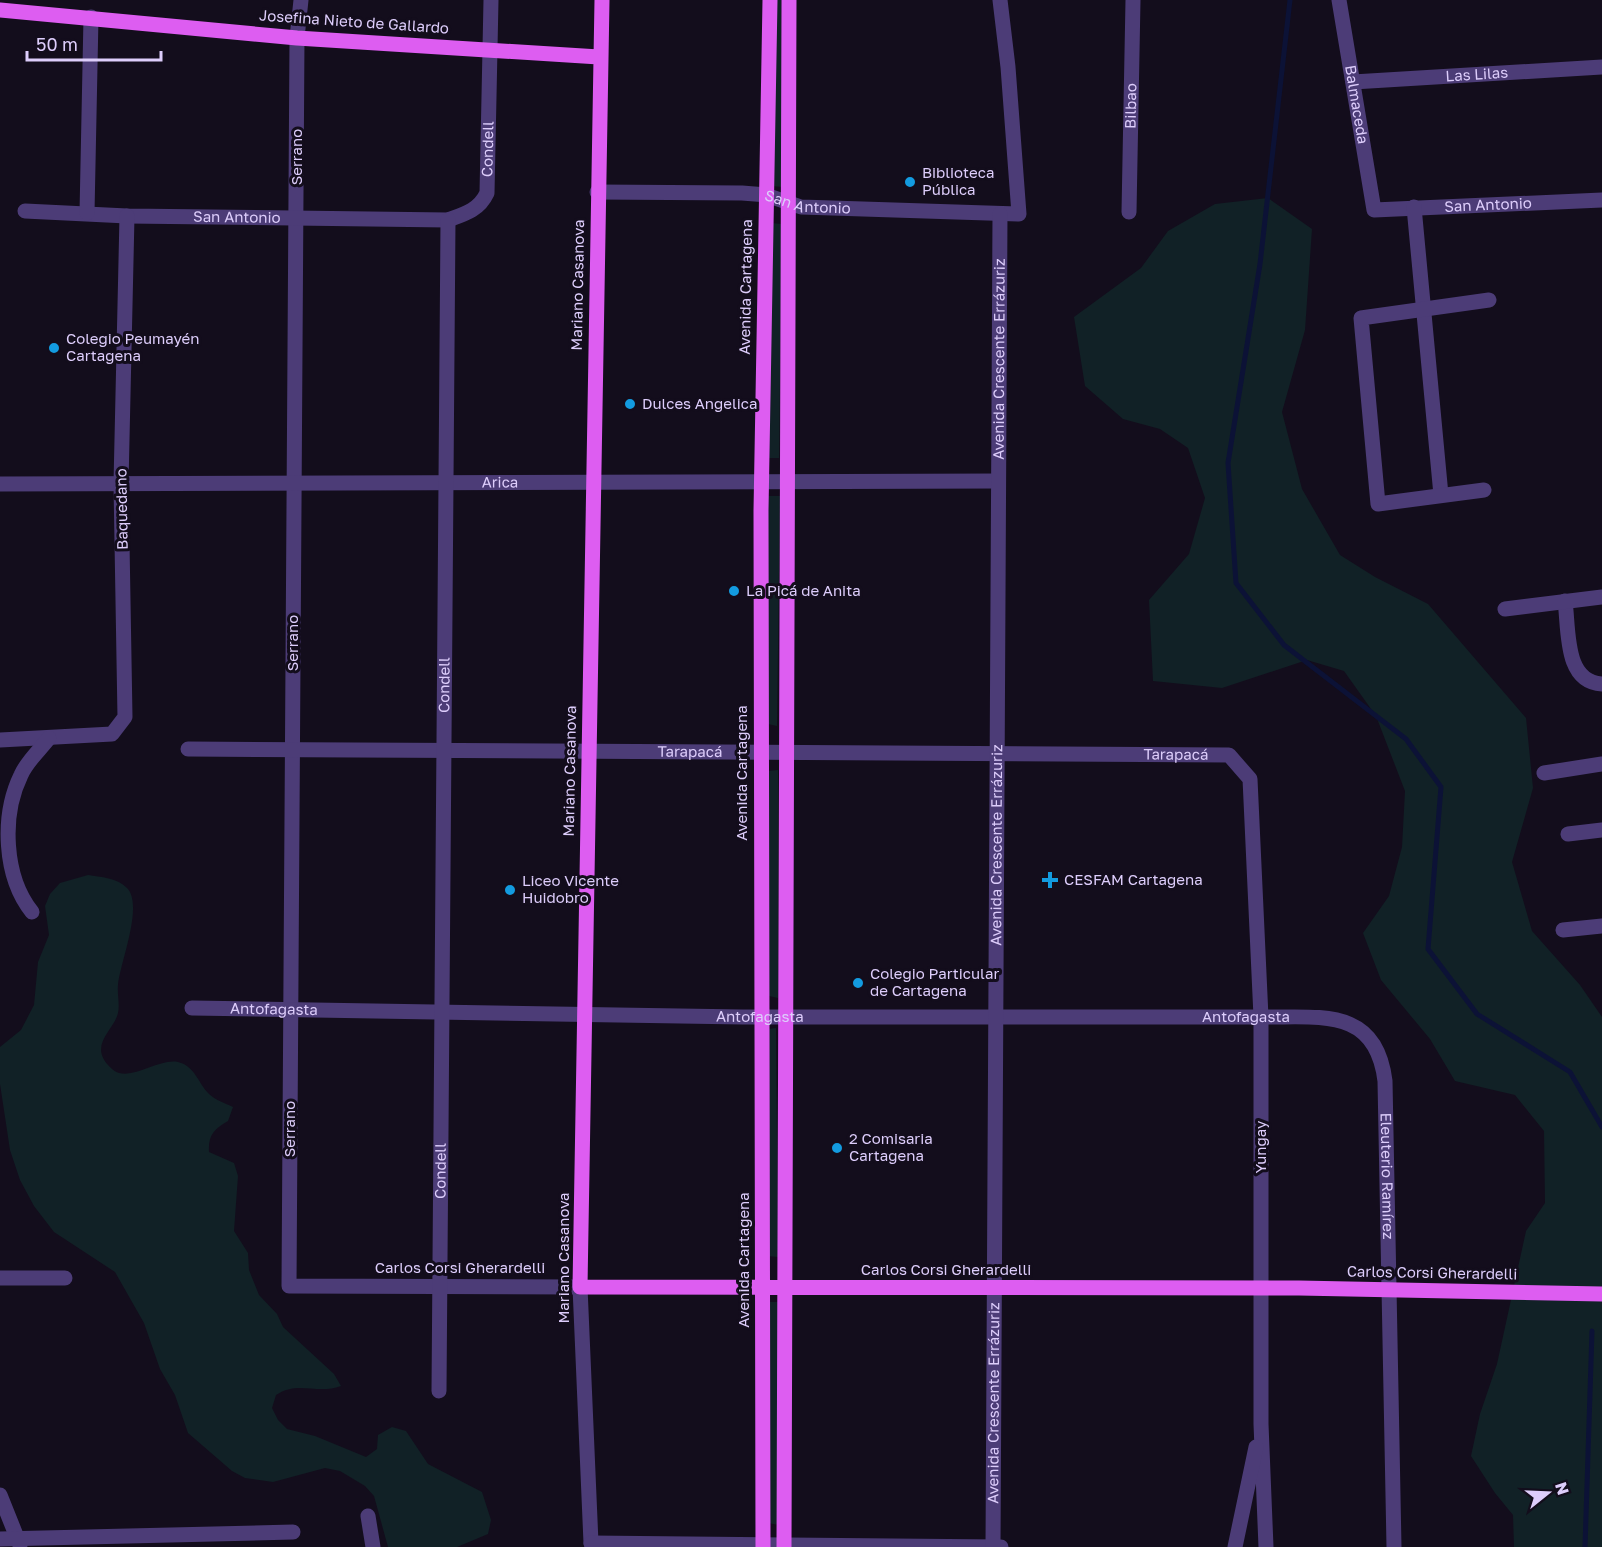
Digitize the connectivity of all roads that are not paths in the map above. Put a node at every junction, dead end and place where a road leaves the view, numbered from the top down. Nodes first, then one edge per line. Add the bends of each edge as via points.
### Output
1 (301, 0) edge
2 (491, 0) edge
3 (602, 0) edge
4 (770, 0) edge
5 (789, 0) edge
6 (1000, 0) edge
7 (1132, 0) edge
8 (1339, 0) edge
9 (0, 10) edge
10 (91, 17) junction
11 (297, 38) junction
12 (490, 48) junction
13 (599, 57) junction
14 (1602, 67) edge
15 (1353, 82) junction
16 (597, 192) junction
17 (765, 195) junction
18 (1602, 200) edge
19 (789, 203) junction
20 (1414, 207) junction
21 (1374, 210) joint
22 (25, 211) dead end
23 (1129, 212) dead end
24 (87, 213) junction
25 (1000, 214) junction
26 (127, 216) junction
27 (296, 218) junction
28 (448, 220) junction
29 (1489, 300) dead end
30 (1425, 308) junction
31 (998, 481) junction
32 (761, 483) junction
33 (789, 483) junction
34 (0, 484) edge
35 (121, 484) junction
36 (294, 484) junction
37 (446, 484) junction
38 (592, 484) junction
39 (1484, 490) dead end
40 (1441, 495) junction
41 (1602, 597) edge
42 (1565, 601) junction
43 (1505, 609) dead end
44 (1602, 684) edge
45 (49, 738) junction
46 (0, 740) edge
47 (188, 749) dead end
48 (293, 750) junction
49 (444, 750) junction
50 (588, 751) junction
51 (760, 752) junction
52 (786, 752) junction
53 (997, 753) junction
54 (1229, 755) joint
55 (1602, 764) edge
56 (1544, 773) dead end
57 (1602, 830) edge
58 (1568, 834) dead end
59 (32, 912) dead end
60 (1602, 926) edge
61 (1563, 930) dead end
62 (192, 1008) dead end
63 (291, 1011) junction
64 (442, 1013) junction
65 (584, 1016) junction
66 (761, 1017) junction
67 (784, 1017) junction
68 (1261, 1017) junction
69 (996, 1018) junction
70 (1329, 1018) joint
71 (0, 1278) edge
72 (65, 1278) dead end
73 (289, 1286) joint
74 (440, 1286) junction
75 (580, 1287) junction
76 (761, 1287) junction
77 (785, 1287) junction
78 (994, 1288) junction
79 (1263, 1288) junction
80 (1390, 1291) junction
81 (1602, 1294) edge
82 (439, 1391) dead end
83 (1261, 1424) junction
84 (0, 1495) edge
85 (368, 1516) dead end
86 (293, 1532) dead end
87 (0, 1539) edge
88 (19, 1543) edge
89 (589, 1545) edge
90 (763, 1545) edge
91 (784, 1545) edge
92 (373, 1547) edge
93 (993, 1547) edge
94 (1000, 1547) edge
95 (1235, 1547) edge
96 (1266, 1547) edge
97 (1394, 1547) edge

1 - 11 street, Serrano
2 - 12 street, Condell
3 - 13 main road, Mariano Casanova
4 - 17 main road, Avenida Cartagena
5 - 19 main road
6 - 25 street, San Antonio via 1018,214
7 - 23 street, Bilbao
8 - 15 street, Balmaceda
9 - 10 main road, Josefina Nieto de Gallardo
10 - 11 main road, Josefina Nieto de Gallardo
10 - 24 street
11 - 12 main road, Josefina Nieto de Gallardo
11 - 27 street, Serrano
12 - 13 main road, Josefina Nieto de Gallardo
12 - 28 street, Condell via 487,193 477,208
13 - 16 main road, Mariano Casanova
14 - 15 street, Las Lilas
15 - 21 street, Balmaceda
16 - 17 street, San Antonio
16 - 38 main road, Mariano Casanova
17 - 19 street, San Antonio
17 - 32 main road, Avenida Cartagena
18 - 20 street, San Antonio
19 - 25 street, San Antonio via 801,207
19 - 33 main road
20 - 21 street, San Antonio
20 - 30 street
22 - 24 street, San Antonio
24 - 26 street, San Antonio
25 - 31 street, Avenida Crescente Errázuriz
26 - 27 street, San Antonio
26 - 35 street, Baquedano
27 - 28 street, San Antonio
27 - 36 street, Serrano
28 - 37 street, Condell
29 - 30 street
30 - 40 street
30 - 40 street via 1361,318 1378,504
31 - 33 street, Arica
31 - 53 street, Avenida Crescente Errázuriz
32 - 33 street, Arica
32 - 38 street, Arica
32 - 51 main road, Avenida Cartagena
33 - 52 main road
34 - 35 street, Arica
35 - 36 street, Arica
35 - 45 street, Baquedano via 125,717 112,734
36 - 37 street, Arica
36 - 48 street, Serrano
37 - 38 street, Arica
37 - 49 street, Condell
38 - 50 main road, Mariano Casanova
39 - 40 street
41 - 42 street
42 - 43 street
42 - 44 street via 1575,669 1585,681
45 - 46 street
45 - 59 street via 21,774 9,833 11,870
47 - 48 street, Tarapacá
48 - 49 street, Tarapacá
48 - 63 street, Serrano
49 - 50 street, Tarapacá
49 - 64 street, Condell
50 - 51 street, Tarapacá
50 - 65 main road, Mariano Casanova
51 - 52 street, Tarapacá
51 - 66 main road, Avenida Cartagena
52 - 53 street, Tarapacá
52 - 67 main road
53 - 54 street, Tarapacá
53 - 69 street, Avenida Crescente Errázuriz
54 - 68 street, Yungay via 1250,779
55 - 56 street
57 - 58 street
60 - 61 street
62 - 63 street, Antofagasta
63 - 64 street, Antofagasta
63 - 73 street, Serrano
64 - 65 street, Antofagasta
64 - 74 street, Condell
65 - 66 street, Antofagasta
65 - 75 main road, Mariano Casanova
66 - 67 street, Antofagasta
66 - 76 main road, Avenida Cartagena
67 - 69 street, Antofagasta
67 - 77 main road
68 - 69 street, Antofagasta
68 - 70 street, Antofagasta
68 - 79 street, Yungay
69 - 78 street, Avenida Crescente Errázuriz
70 - 80 street, Eleuterio Ramírez via 1349,1022 1365,1032 1376,1047 1383,1069
71 - 72 street
73 - 74 street, Carlos Corsi Gherardelli
74 - 75 street, Carlos Corsi Gherardelli
74 - 82 street, Condell
75 - 76 main road, Carlos Corsi Gherardelli
75 - 89 street, Mariano Casanova
76 - 77 main road, Carlos Corsi Gherardelli
76 - 90 main road, Avenida Cartagena
77 - 78 main road, Carlos Corsi Gherardelli
77 - 91 main road
78 - 79 main road, Carlos Corsi Gherardelli
78 - 93 street, Avenida Crescente Errázuriz
79 - 80 main road, Carlos Corsi Gherardelli
79 - 83 street, Yungay
80 - 81 main road, Carlos Corsi Gherardelli
80 - 97 street, Eleuterio Ramírez
83 - 95 street
83 - 96 street, Yungay
84 - 88 street
85 - 92 street
86 - 88 street
87 - 88 street
89 - 90 street
90 - 91 street
91 - 93 street
93 - 94 street

